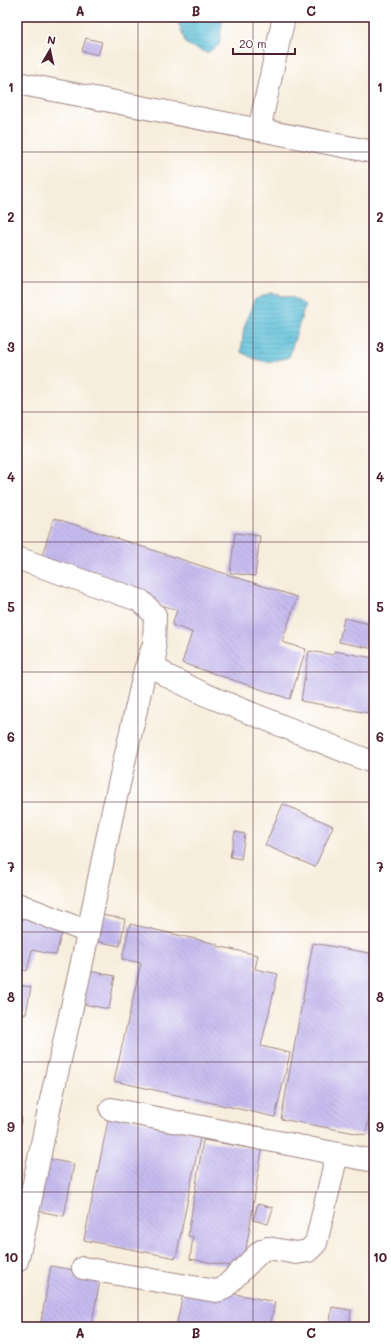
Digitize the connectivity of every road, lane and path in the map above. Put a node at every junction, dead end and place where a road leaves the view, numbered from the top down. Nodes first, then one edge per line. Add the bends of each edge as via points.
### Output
1 (284, 17) edge
2 (17, 83) edge
3 (259, 130) junction
4 (374, 152) edge
5 (17, 558) edge
6 (154, 644) junction
7 (374, 763) edge
8 (17, 904) edge
9 (88, 932) junction
10 (111, 1109) dead end
11 (337, 1154) junction
12 (374, 1161) edge
13 (17, 1261) edge
14 (82, 1268) dead end

1 - 3 street
2 - 3 street
3 - 4 street
5 - 6 street via 141,601 155,615
6 - 7 street via 156,667 167,676 227,704
6 - 9 street via 143,678
8 - 9 street
9 - 13 street
10 - 11 street
11 - 12 street
11 - 14 street via 316,1242 308,1251 296,1253 268,1248 260,1251 223,1289 216,1291

